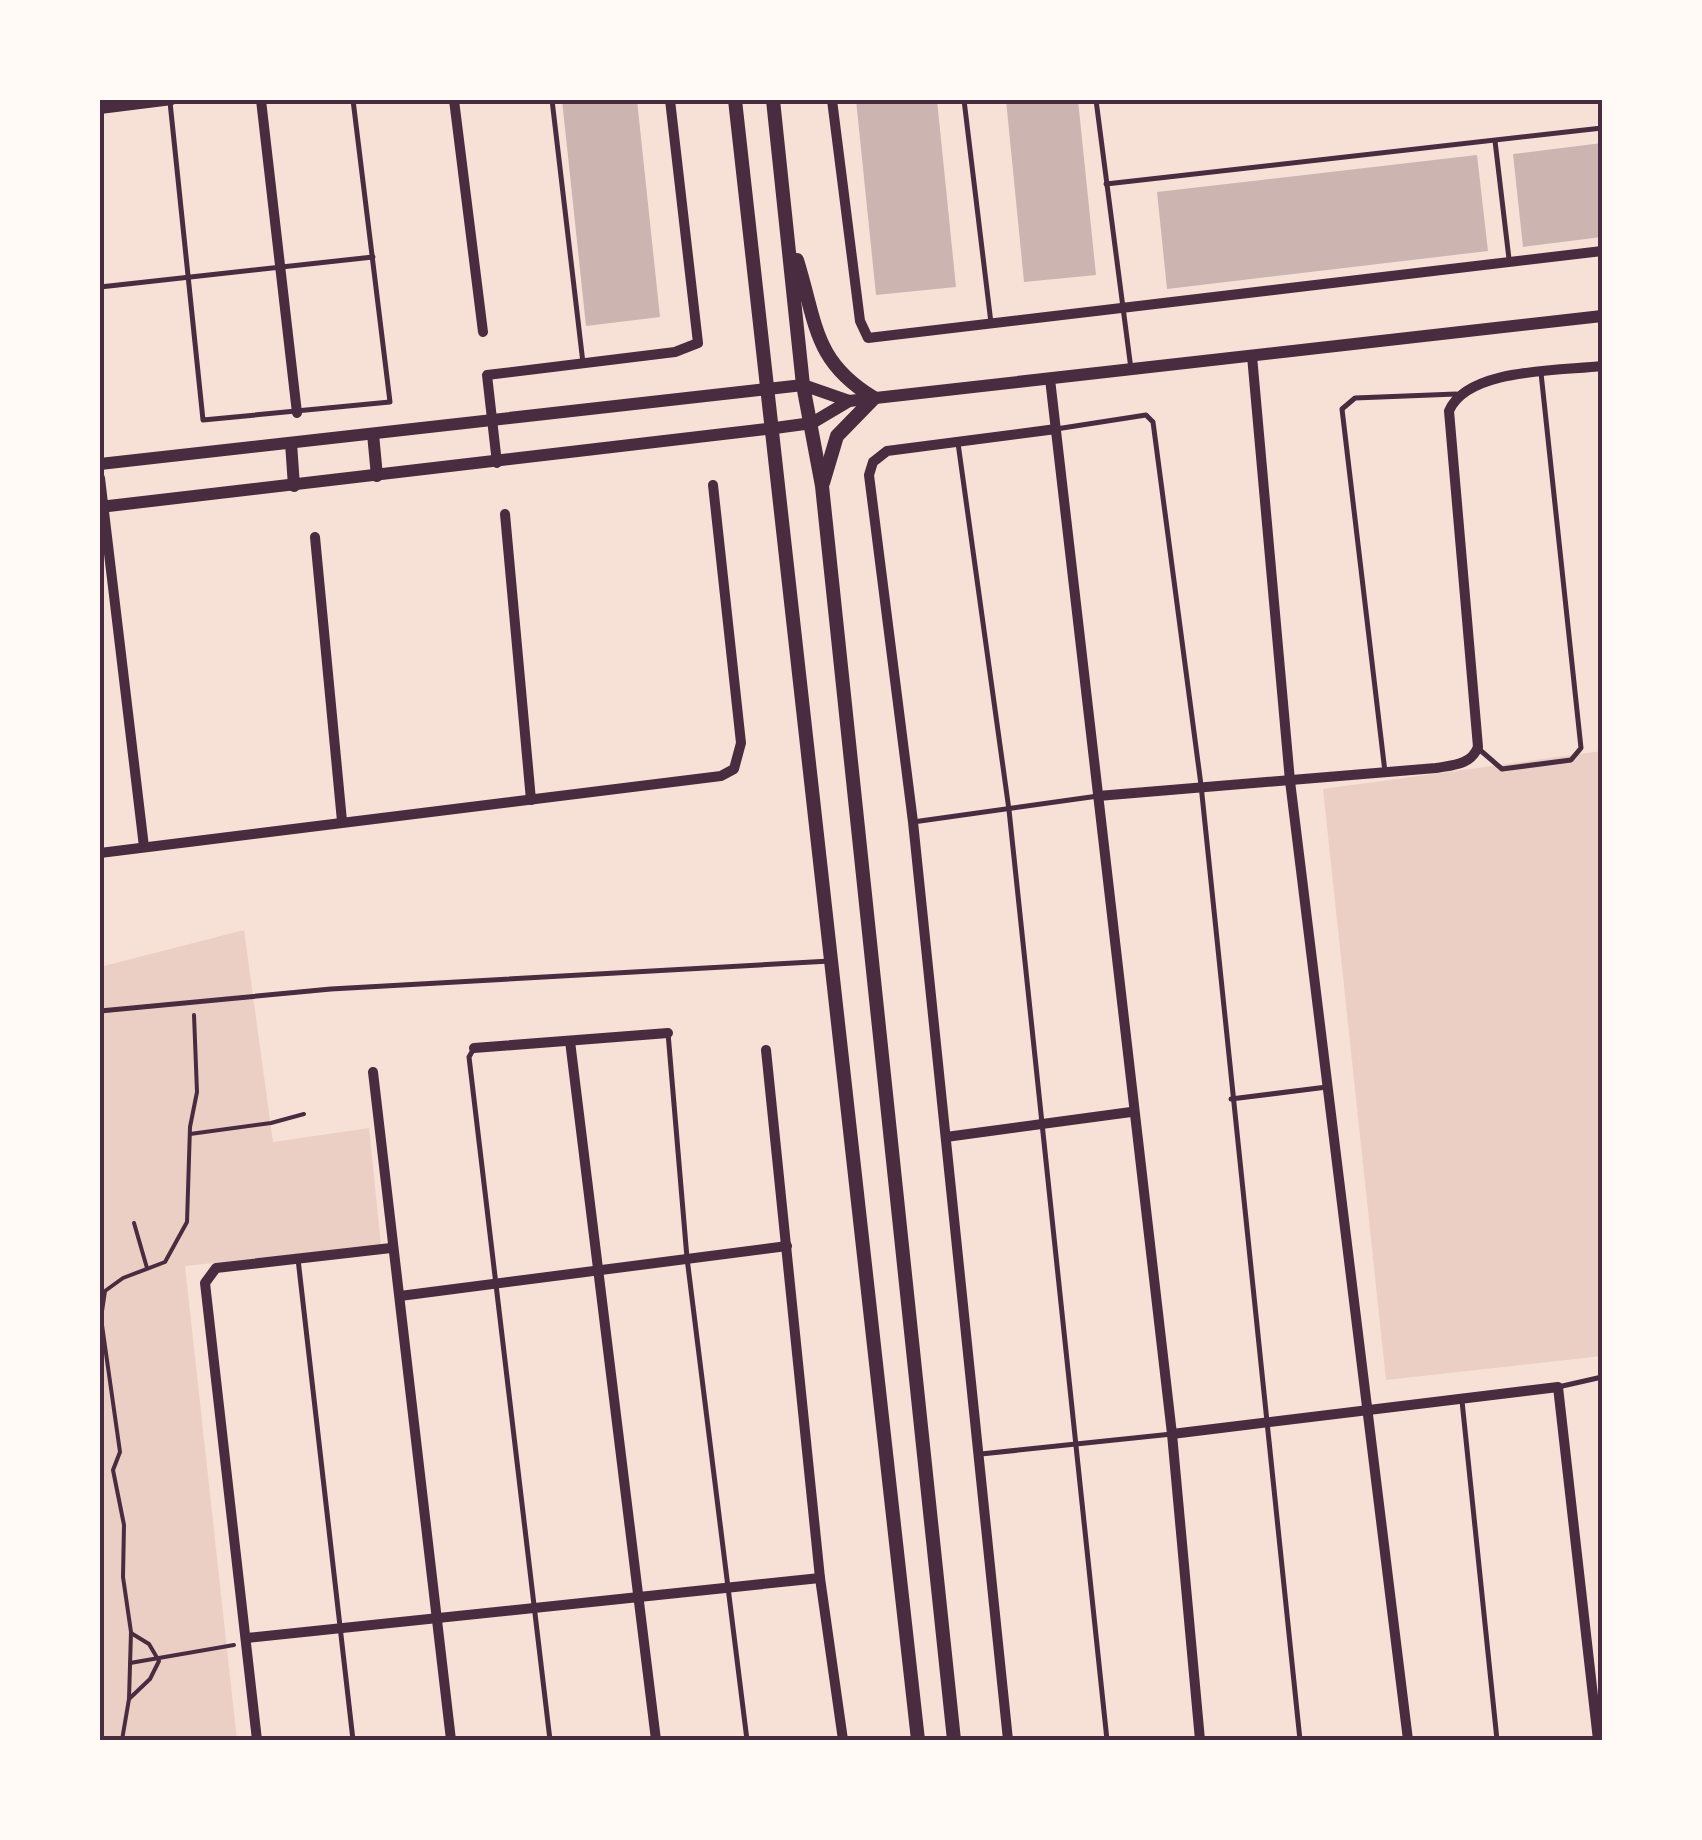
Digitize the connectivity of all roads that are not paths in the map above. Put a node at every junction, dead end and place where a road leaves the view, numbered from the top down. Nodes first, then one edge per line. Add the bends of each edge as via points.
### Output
1 (171, 100) edge
2 (261, 100) edge
3 (354, 100) edge
4 (454, 100) edge
5 (552, 100) edge
6 (670, 100) edge
7 (735, 100) edge
8 (772, 100) edge
9 (832, 100) edge
10 (964, 100) edge
11 (1096, 100) edge
12 (100, 109) edge
13 (1602, 128) edge
14 (1495, 140) junction
15 (1106, 184) junction
16 (788, 230) junction
17 (1602, 251) edge
18 (373, 257) junction
19 (1510, 262) junction
20 (280, 268) junction
21 (188, 275) junction
22 (100, 287) edge
23 (1123, 308) junction
24 (1602, 316) edge
25 (991, 323) junction
26 (483, 332) dead end
27 (1252, 356) junction
28 (583, 363) junction
29 (1602, 366) edge
30 (1130, 369) junction
31 (1541, 373) junction
32 (1050, 380) junction
33 (803, 385) junction
34 (770, 389) junction
35 (1456, 394) junction
36 (874, 398) junction
37 (849, 401) junction
38 (297, 413) junction
39 (492, 421) junction
40 (812, 423) junction
41 (775, 428) junction
42 (1056, 429) junction
43 (373, 434) junction
44 (290, 443) junction
45 (958, 444) junction
46 (497, 463) junction
47 (100, 464) edge
48 (377, 476) junction
49 (100, 478) edge
50 (713, 485) dead end
51 (294, 486) junction
52 (822, 486) junction
53 (102, 506) edge
54 (505, 514) dead end
55 (315, 538) dead end
56 (1478, 747) junction
57 (1385, 772) junction
58 (1290, 781) junction
59 (1200, 785) junction
60 (1098, 796) junction
61 (531, 800) junction
62 (1009, 810) junction
63 (342, 821) junction
64 (913, 822) junction
65 (144, 847) junction
66 (100, 852) edge
67 (833, 961) junction
68 (100, 1011) edge
69 (668, 1033) joint
70 (570, 1041) junction
71 (474, 1048) joint
72 (766, 1050) dead end
73 (373, 1072) dead end
74 (1328, 1088) junction
75 (1231, 1098) junction
76 (1132, 1112) junction
77 (1042, 1123) junction
78 (946, 1137) junction
79 (787, 1246) junction
80 (391, 1248) junction
81 (687, 1258) junction
82 (298, 1259) junction
83 (598, 1270) junction
84 (496, 1283) junction
85 (400, 1296) junction
86 (1602, 1377) edge
87 (1558, 1387) junction
88 (1462, 1398) junction
89 (1367, 1409) junction
90 (1268, 1424) junction
91 (1172, 1434) junction
92 (1076, 1444) junction
93 (978, 1455) junction
94 (820, 1578) junction
95 (727, 1588) junction
96 (640, 1597) junction
97 (537, 1608) junction
98 (440, 1618) junction
99 (340, 1628) junction
100 (247, 1641) junction
101 (258, 1740) edge
102 (352, 1740) edge
103 (451, 1740) edge
104 (550, 1740) edge
105 (656, 1740) edge
106 (748, 1740) edge
107 (843, 1740) edge
108 (918, 1740) edge
109 (954, 1740) edge
110 (1008, 1740) edge
111 (1107, 1740) edge
112 (1200, 1740) edge
113 (1300, 1740) edge
114 (1408, 1740) edge
115 (1497, 1740) edge
116 (1598, 1740) edge

1 - 12 street
1 - 21 lane
2 - 20 street
3 - 18 lane
4 - 26 street
5 - 28 lane
6 - 28 street via 698,343
7 - 34 main road
8 - 16 main road
9 - 25 street via 860,320 868,338
10 - 25 lane
11 - 15 lane
13 - 14 lane
14 - 15 lane
14 - 19 lane
15 - 23 lane
16 - 33 main road
16 - 36 main road via 828,362
17 - 19 street
18 - 20 lane
18 - 38 lane via 390,402
19 - 23 street
20 - 21 lane
20 - 38 street
21 - 22 lane
21 - 38 lane via 203,420
23 - 25 street
23 - 30 lane
24 - 27 street
27 - 30 street
27 - 58 street
28 - 39 street via 488,375
29 - 31 street
30 - 32 street
31 - 35 street via 1478,382
31 - 56 lane via 1581,748 1571,760 1502,769
32 - 36 street
32 - 42 street
33 - 34 street
33 - 37 street
33 - 40 main road
34 - 39 street
34 - 41 main road
35 - 56 street via 1449,412
35 - 57 lane via 1355,398 1342,409
36 - 37 street
36 - 52 main road via 838,436
37 - 40 street
39 - 43 street
39 - 46 street
40 - 41 street
40 - 52 main road
41 - 46 street
41 - 67 main road
42 - 45 street
42 - 59 lane via 1146,415 1152,420
42 - 60 street
43 - 44 street
43 - 48 street
44 - 47 street
44 - 51 street
45 - 62 lane
45 - 64 street via 887,451 873,462 870,475
46 - 48 street
48 - 51 street
49 - 53 street
50 - 61 street via 741,742 734,769 722,776
51 - 53 street
52 - 109 main road
53 - 65 street
54 - 61 street
55 - 63 street
56 - 57 street via 1466,762
57 - 58 street
58 - 59 street
58 - 74 street
59 - 60 street
59 - 75 lane
60 - 62 lane
60 - 76 street
61 - 63 street
62 - 64 lane
62 - 77 lane
63 - 65 street
64 - 78 street
65 - 66 street
67 - 68 lane
67 - 108 main road
69 - 70 street
69 - 81 lane
70 - 71 street
70 - 83 street
71 - 84 lane
72 - 79 street
73 - 80 street
74 - 75 lane
74 - 89 street
75 - 90 lane
76 - 77 street
76 - 91 street
77 - 78 street
77 - 92 lane
78 - 93 street
79 - 81 street
79 - 94 street
80 - 82 street
80 - 85 street
81 - 83 street
81 - 95 lane
82 - 99 lane
82 - 100 street via 216,1268 205,1283
83 - 84 street
83 - 96 street
84 - 85 street
84 - 97 lane
85 - 98 street
86 - 87 lane
87 - 88 street
87 - 116 street
88 - 89 street
88 - 115 lane
89 - 90 street
89 - 114 street
90 - 91 street
90 - 113 lane
91 - 92 lane
91 - 112 street
92 - 93 lane
92 - 111 lane
93 - 110 street
94 - 95 street
94 - 107 street
95 - 96 street
95 - 106 lane
96 - 97 street
96 - 105 street
97 - 98 street
97 - 104 lane
98 - 99 street
98 - 103 street
99 - 100 street
99 - 102 lane
100 - 101 street

